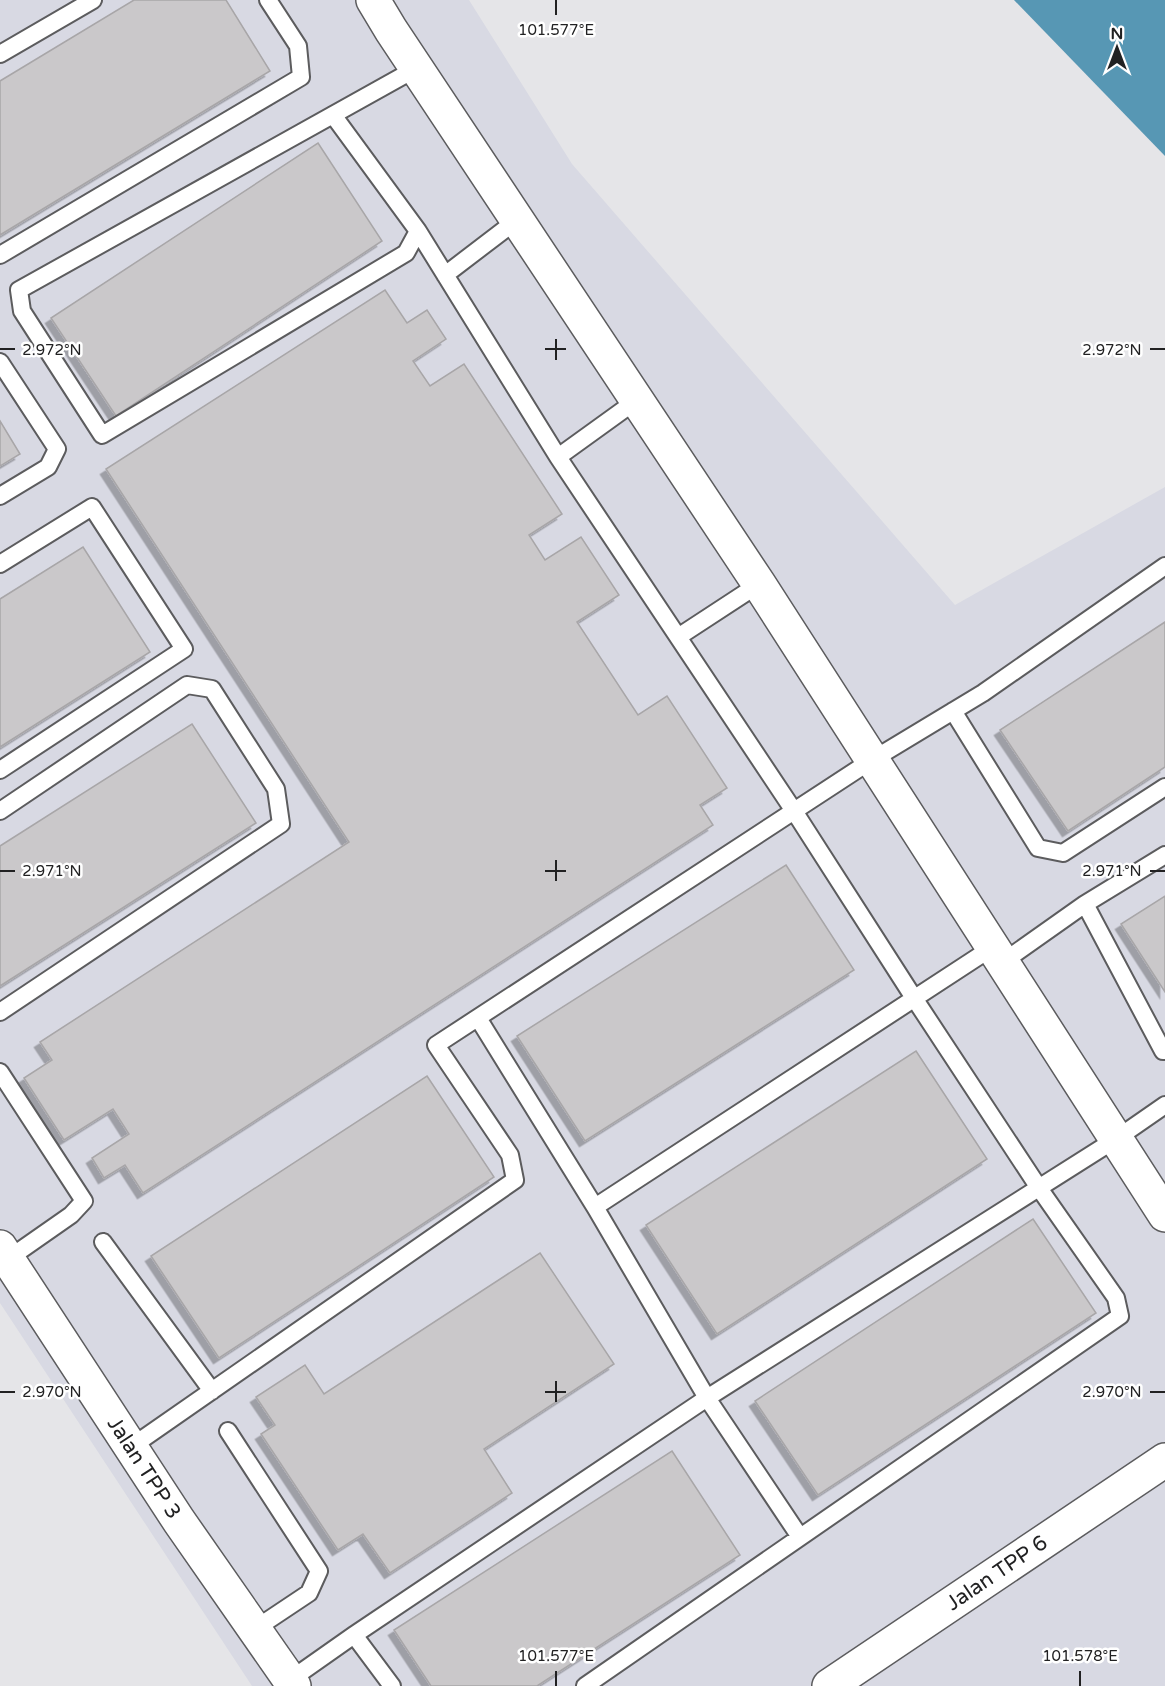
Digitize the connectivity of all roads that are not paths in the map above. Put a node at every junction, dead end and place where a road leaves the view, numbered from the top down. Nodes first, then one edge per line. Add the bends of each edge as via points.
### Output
1 (93, 0) edge
2 (268, 0) edge
3 (373, 0) edge
4 (0, 54) edge
5 (417, 68) junction
6 (333, 115) junction
7 (517, 220) junction
8 (418, 231) junction
9 (0, 255) edge
10 (445, 275) junction
11 (0, 362) edge
12 (637, 400) junction
13 (558, 457) junction
14 (0, 496) edge
15 (0, 564) edge
16 (1165, 566) edge
17 (759, 584) junction
18 (678, 637) junction
19 (953, 711) junction
20 (872, 760) junction
21 (0, 770) edge
22 (1165, 787) edge
23 (0, 811) edge
24 (794, 811) junction
25 (1165, 855) edge
26 (1085, 904) junction
27 (998, 955) junction
28 (914, 998) junction
29 (0, 1012) edge
30 (478, 1018) junction
31 (1165, 1051) edge
32 (0, 1072) edge
33 (1165, 1105) edge
34 (1116, 1139) junction
35 (1039, 1188) junction
36 (595, 1207) junction
37 (1165, 1215) edge
38 (103, 1242) dead end
39 (4, 1253) edge
40 (212, 1391) junction
41 (707, 1398) junction
42 (228, 1431) dead end
43 (131, 1447) junction
44 (1165, 1460) edge
45 (800, 1537) junction
46 (255, 1629) junction
47 (354, 1635) junction
48 (292, 1683) edge
49 (392, 1686) edge
50 (585, 1686) edge
51 (829, 1686) edge

1 - 4 lane
2 - 9 lane via 298,46 301,77
3 - 5 street
5 - 6 lane
5 - 7 street
6 - 8 lane
6 - 8 lane via 19,290 22,311 102,435 406,253
7 - 10 lane
7 - 12 street
8 - 10 lane
10 - 13 lane
11 - 14 lane via 57,449 48,467
12 - 13 lane
12 - 17 street
13 - 18 lane
15 - 21 lane via 92,507 184,649
16 - 19 lane
17 - 18 lane
17 - 20 street
18 - 24 lane
19 - 20 lane
19 - 22 lane via 1038,848 1063,854
20 - 24 lane
20 - 27 street
23 - 29 lane via 187,685 212,689 276,789 281,824
24 - 28 lane
24 - 30 lane
25 - 26 lane
26 - 27 lane
26 - 31 lane
27 - 28 lane
27 - 34 street
28 - 35 lane
28 - 36 lane
30 - 36 lane
30 - 40 lane via 436,1045 510,1155 514,1180
32 - 39 lane via 84,1201 71,1215
33 - 34 lane
34 - 35 lane
34 - 37 street
35 - 41 lane
35 - 45 lane via 1116,1298 1120,1316
36 - 41 lane
38 - 40 lane
39 - 43 street, Jalan TPP 3
40 - 43 lane
41 - 45 lane
41 - 47 lane
42 - 46 lane via 319,1571 309,1593
43 - 46 street, Jalan TPP 3
44 - 51 street, Jalan TPP 6
45 - 50 lane
46 - 48 street, Jalan TPP 3
47 - 48 lane
47 - 49 lane

